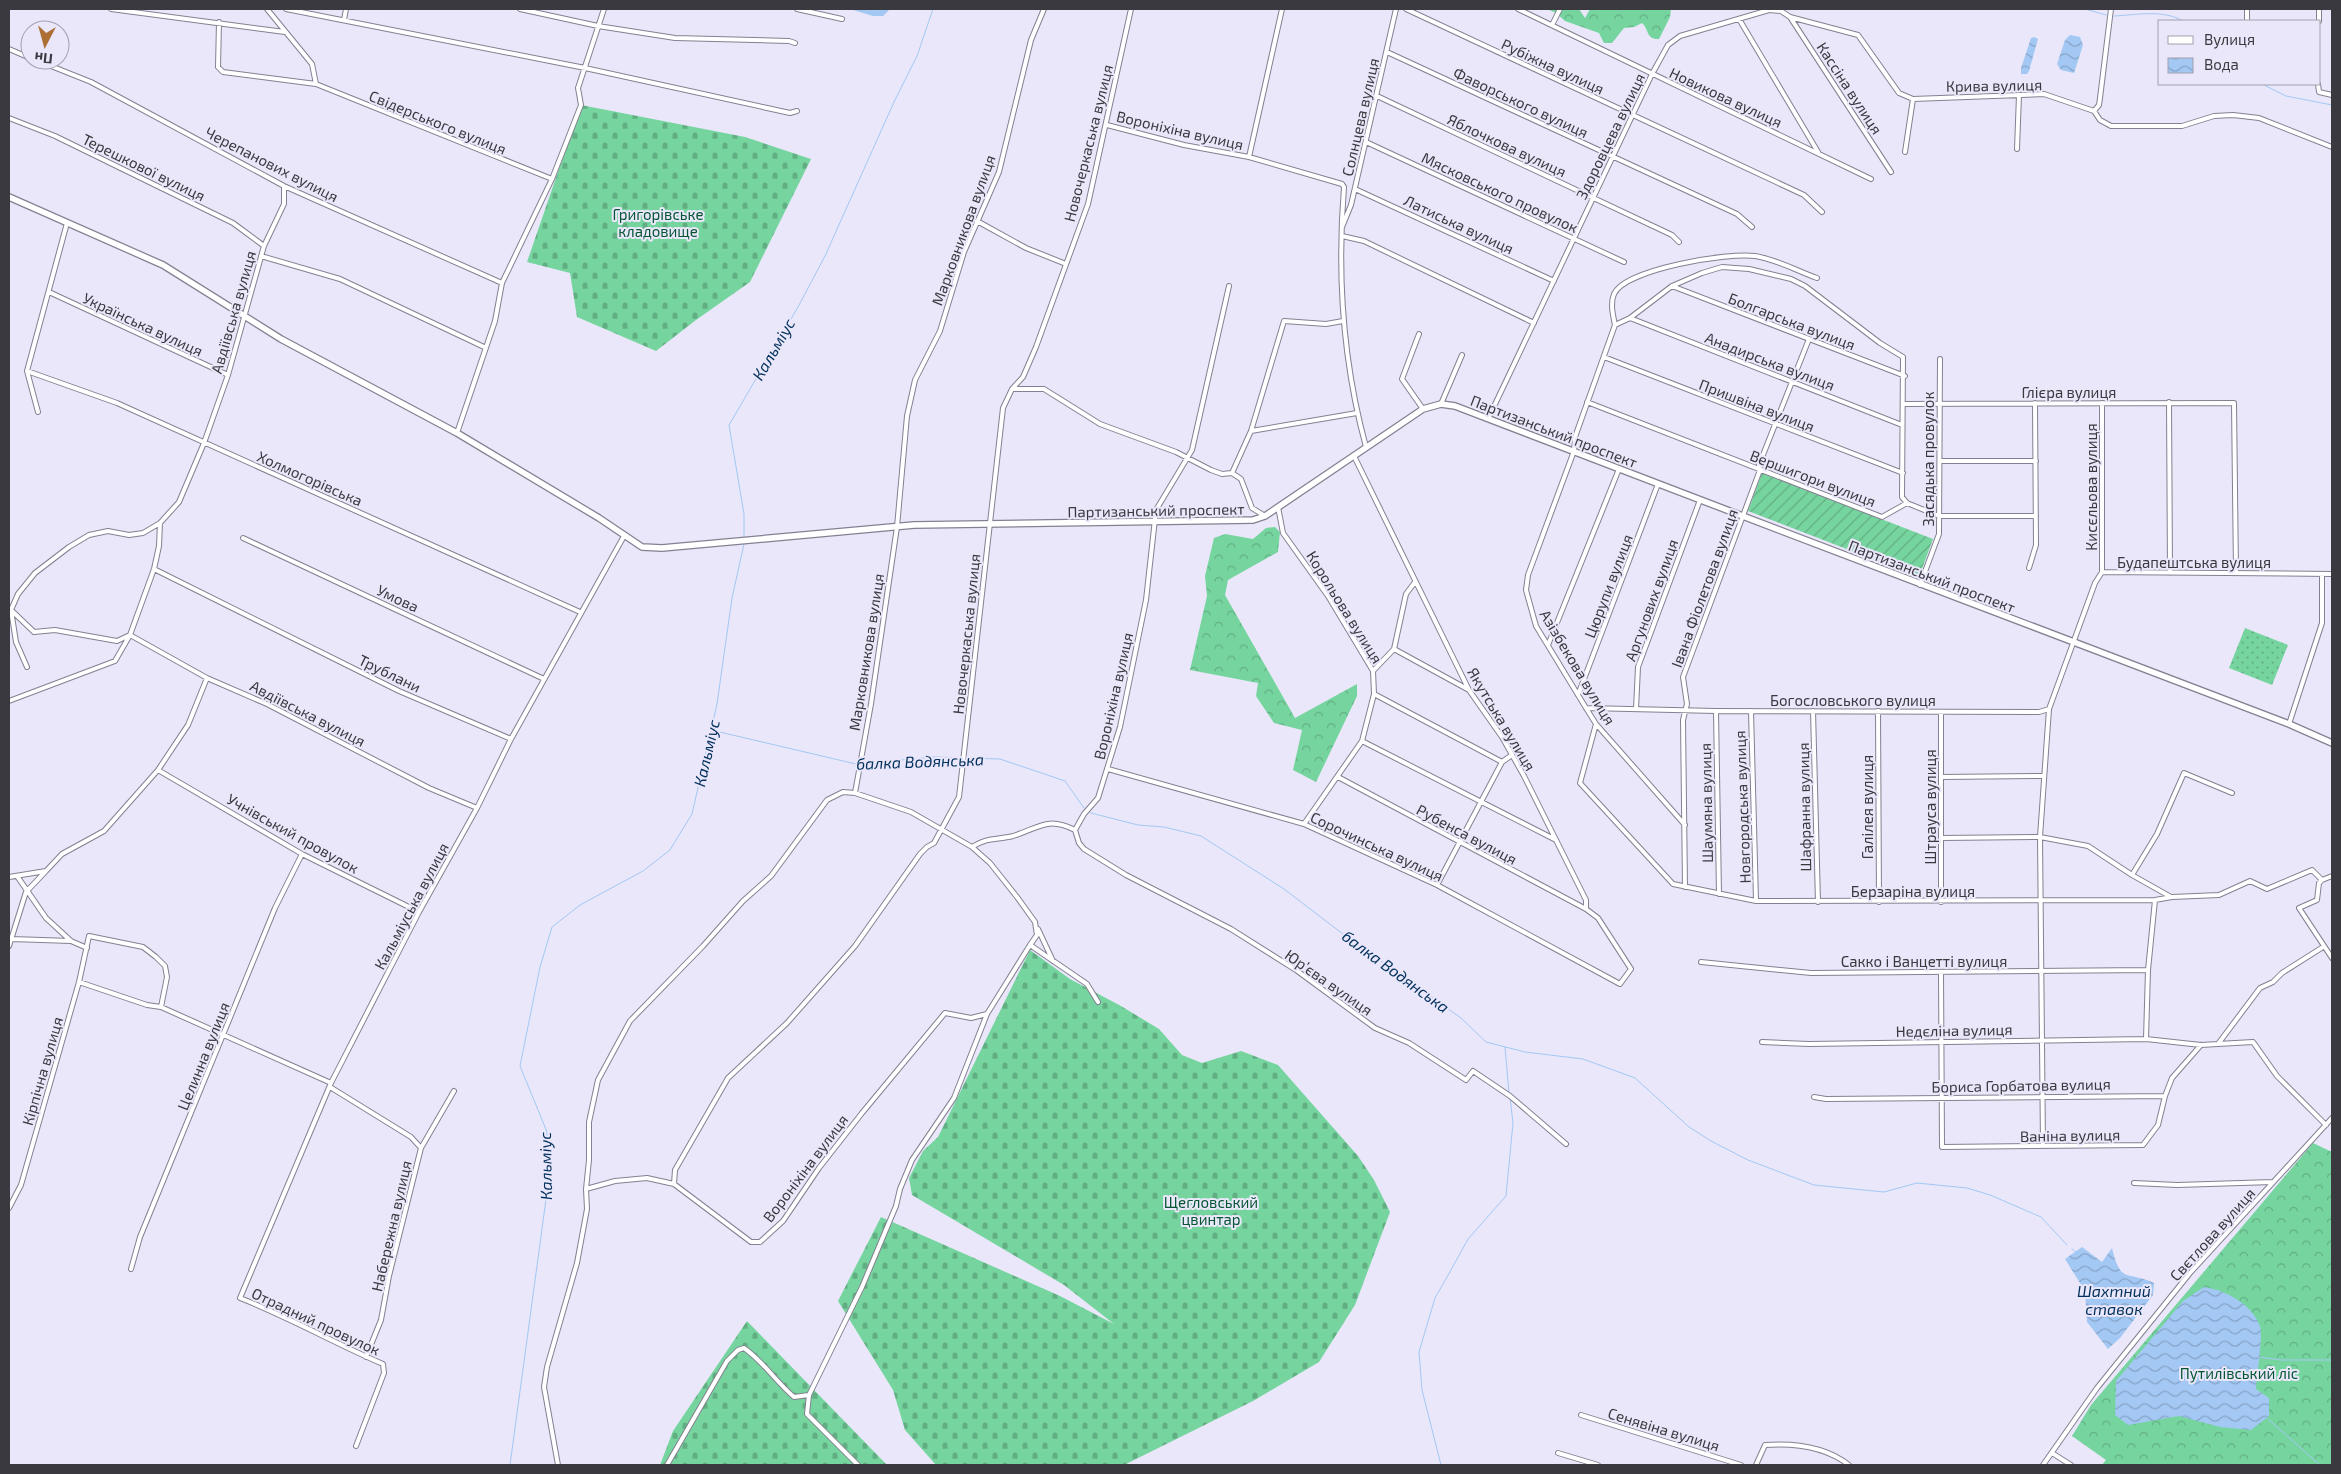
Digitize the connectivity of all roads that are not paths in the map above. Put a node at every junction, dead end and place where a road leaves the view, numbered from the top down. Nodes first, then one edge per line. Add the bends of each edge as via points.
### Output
1 (112, 9) edge
2 (268, 9) edge
3 (286, 9) edge
4 (346, 9) edge
5 (520, 9) edge
6 (604, 9) edge
7 (797, 9) edge
8 (1044, 9) edge
9 (1131, 9) edge
10 (1282, 9) edge
11 (1396, 9) edge
12 (1406, 9) edge
13 (1518, 9) edge
14 (1560, 9) edge
15 (2111, 9) edge
16 (807, 10) edge
17 (1790, 16) junction
18 (842, 19) dead end
19 (1739, 19) junction
20 (344, 20) junction
21 (219, 22) junction
22 (598, 26) junction
23 (1552, 26) junction
24 (285, 32) junction
25 (795, 43) dead end
26 (1387, 52) junction
27 (585, 68) junction
28 (61, 70) edge
29 (1652, 74) junction
30 (316, 84) junction
31 (2318, 85) edge
32 (2019, 95) junction
33 (2332, 95) edge
34 (1377, 96) junction
35 (1913, 98) junction
36 (797, 111) dead end
37 (2094, 111) junction
38 (1632, 115) junction
39 (9, 118) edge
40 (1107, 124) junction
41 (1366, 142) junction
42 (2332, 147) edge
43 (2017, 149) dead end
44 (1818, 152) junction
45 (1905, 152) dead end
46 (1249, 157) junction
47 (1612, 157) junction
48 (1891, 172) dead end
49 (552, 179) junction
50 (1871, 179) dead end
51 (284, 186) junction
52 (1355, 189) junction
53 (9, 197) edge
54 (1592, 198) junction
55 (1822, 212) dead end
56 (977, 221) junction
57 (67, 223) junction
58 (1752, 227) dead end
59 (1341, 229) junction
60 (1342, 236) junction
61 (1573, 238) junction
62 (1679, 242) dead end
63 (264, 246) junction
64 (261, 256) junction
65 (1624, 262) dead end
66 (1066, 264) junction
67 (1817, 278) dead end
68 (1554, 280) junction
69 (502, 282) junction
70 (1229, 286) dead end
71 (1672, 286) junction
72 (49, 292) junction
73 (244, 317) junction
74 (1630, 318) junction
75 (1343, 320) junction
76 (1534, 323) junction
77 (1615, 325) junction
78 (1419, 334) dead end
79 (1809, 339) junction
80 (484, 347) junction
81 (1462, 355) dead end
82 (1604, 357) junction
83 (1940, 359) dead end
84 (28, 371) junction
85 (228, 376) junction
86 (1905, 376) junction
87 (1792, 382) junction
88 (1012, 389) junction
89 (1587, 402) junction
90 (2169, 402) junction
91 (1940, 403) junction
92 (2036, 403) junction
93 (2102, 403) junction
94 (1441, 404) junction
95 (1904, 404) junction
96 (1423, 409) junction
97 (38, 412) dead end
98 (1357, 413) junction
99 (1488, 419) junction
100 (1776, 424) junction
101 (1902, 425) junction
102 (1251, 431) junction
103 (457, 433) junction
104 (204, 443) junction
105 (1366, 447) junction
106 (1574, 451) junction
107 (1354, 456) junction
108 (1187, 459) junction
109 (1940, 461) junction
110 (2036, 461) junction
111 (1619, 469) junction
112 (1760, 470) junction
113 (1232, 473) junction
114 (1903, 473) junction
115 (1658, 484) junction
116 (1700, 500) junction
117 (1907, 503) junction
118 (1278, 507) junction
119 (1265, 516) junction
120 (1939, 516) junction
121 (2036, 516) junction
122 (1743, 517) junction
123 (160, 523) junction
124 (1156, 523) junction
125 (989, 525) junction
126 (897, 527) junction
127 (624, 536) junction
128 (242, 538) dead end
129 (2029, 568) dead end
130 (154, 569) junction
131 (2102, 572) junction
132 (2170, 573) junction
133 (2236, 573) junction
134 (2322, 574) junction
135 (2332, 574) edge
136 (1415, 582) junction
137 (1920, 585) junction
138 (10, 609) edge
139 (580, 612) junction
140 (130, 634) junction
141 (2074, 643) junction
142 (1548, 645) junction
143 (1394, 649) junction
144 (27, 667) dead end
145 (1374, 670) junction
146 (207, 678) junction
147 (544, 678) junction
148 (1469, 690) junction
149 (1374, 694) junction
150 (1578, 695) junction
151 (9, 701) edge
152 (1586, 708) junction
153 (1636, 709) junction
154 (2049, 709) junction
155 (1686, 710) junction
156 (1716, 711) junction
157 (1751, 711) junction
158 (1813, 711) junction
159 (1878, 711) junction
160 (1941, 712) junction
161 (1596, 724) junction
162 (2289, 724) junction
163 (510, 739) junction
164 (1362, 741) junction
165 (2332, 743) edge
166 (1512, 755) junction
167 (1502, 762) junction
168 (1108, 769) junction
169 (158, 770) junction
170 (2042, 776) junction
171 (1338, 777) junction
172 (1941, 777) junction
173 (855, 793) junction
174 (2232, 793) dead end
175 (1481, 802) junction
176 (476, 808) junction
177 (1304, 824) junction
178 (1684, 825) junction
179 (942, 828) junction
180 (1075, 830) junction
181 (2040, 837) junction
182 (1941, 838) junction
183 (1556, 840) junction
184 (1459, 843) junction
185 (972, 847) junction
186 (302, 854) junction
187 (46, 871) junction
188 (2132, 875) junction
189 (17, 876) junction
190 (2332, 876) edge
191 (9, 877) edge
192 (2322, 880) junction
193 (1437, 885) junction
194 (1685, 887) junction
195 (26, 892) junction
196 (1719, 894) junction
197 (2172, 897) junction
198 (2154, 900) junction
199 (1756, 902) junction
200 (1818, 902) junction
201 (1879, 902) junction
202 (1941, 902) junction
203 (2040, 902) junction
204 (1586, 910) junction
205 (419, 912) junction
206 (1035, 922) junction
207 (12, 939) junction
208 (71, 941) junction
209 (1030, 945) junction
210 (9, 946) edge
211 (2323, 947) junction
212 (86, 948) junction
213 (2332, 958) edge
214 (1054, 962) junction
215 (1701, 962) dead end
216 (2148, 970) junction
217 (2040, 971) junction
218 (1941, 972) junction
219 (80, 982) junction
220 (1098, 1002) dead end
221 (161, 1007) junction
222 (987, 1014) junction
223 (224, 1035) junction
224 (2146, 1039) junction
225 (2041, 1040) junction
226 (1762, 1042) dead end
227 (1942, 1042) junction
228 (2218, 1044) junction
229 (2201, 1045) junction
230 (330, 1085) junction
231 (454, 1091) dead end
232 (2043, 1096) junction
233 (2165, 1096) junction
234 (1942, 1097) junction
235 (1814, 1098) dead end
236 (2332, 1118) edge
237 (2326, 1125) junction
238 (1566, 1144) dead end
239 (2043, 1146) junction
240 (421, 1148) junction
241 (2273, 1182) junction
242 (2134, 1183) dead end
243 (674, 1184) junction
244 (586, 1189) junction
245 (9, 1208) edge
246 (131, 1269) dead end
247 (240, 1298) joint
248 (366, 1357) junction
249 (809, 1395) junction
250 (1581, 1415) dead end
251 (356, 1446) dead end
252 (2052, 1452) junction
253 (1558, 1453) dead end
254 (558, 1465) edge
255 (667, 1465) edge
256 (858, 1465) edge
257 (1598, 1465) edge
258 (1741, 1465) edge
259 (1756, 1465) edge
260 (1849, 1465) edge
261 (2043, 1465) edge
262 (2071, 1465) edge

1 - 21 street
2 - 24 street
3 - 20 street
4 - 20 street
5 - 22 street
6 - 22 street
7 - 16 street
8 - 56 street, Марковникова вулиця via 1031,40 999,172
9 - 40 street, Новочеркаська вулиця
10 - 46 street, Вороніхіна вулиця
11 - 26 street, Солнцева вулиця
12 - 38 street, Рубіжна вулиця
13 - 23 street, Новикова вулиця
14 - 23 street
15 - 37 street via 2099,105
16 - 18 street
17 - 19 street, Здоровцева вулиця via 1769,10
17 - 35 street, Здоровцева вулиця via 1858,35 1899,93
17 - 48 street, Кассіна вулиця
19 - 29 street, Здоровцева вулиця via 1673,40
19 - 44 street
20 - 27 street
21 - 24 street
21 - 30 street, Свiдерського вулиця via 219,70
22 - 25 street via 675,38
22 - 27 street
23 - 29 street, Новикова вулиця
24 - 30 street via 312,64
26 - 34 street, Солнцева вулиця
26 - 47 street, Фаворського вулиця
27 - 36 street via 790,113
27 - 49 street via 578,88 581,105
28 - 51 street, Черепанових вулиця via 91,82
29 - 38 street, Здоровцева вулиця
29 - 44 street, Новикова вулиця
30 - 49 street, Свiдерського вулиця
31 - 33 street via 2319,92
32 - 35 street, Крива вулиця
32 - 37 street, Крива вулиця via 2051,96
32 - 43 street
34 - 41 street, Солнцева вулиця
34 - 54 street, Яблочкова вулиця
35 - 45 street, Кассіна вулиця
37 - 42 street, Крива вулиця via 2100,120 2111,126 2182,126 2214,116 2248,116
38 - 47 street, Здоровцева вулиця
38 - 55 street, Рубіжна вулиця via 1804,195
39 - 63 street, Терешкової вулиця via 55,136 233,223
40 - 46 street, Вороніхіна вулиця via 1184,145
40 - 66 street, Новочеркаська вулиця via 1088,204
41 - 52 street, Солнцева вулиця
41 - 61 street, Мясковського провулок
44 - 50 street, Новикова вулиця
46 - 59 street, Вороніхіна вулиця via 1342,184
47 - 54 street, Здоровцева вулиця
47 - 58 street, Фаворського вулиця via 1737,214
49 - 69 street
51 - 63 street, Авдіївська вулиця via 284,204
51 - 69 street, Черепанових вулиця
52 - 59 street, Солнцева вулиця
52 - 68 street, Латиська вулиця
53 - 57 street, Партизанський проспект
54 - 61 street, Здоровцева вулиця
54 - 62 street, Яблочкова вулиця via 1672,234
56 - 66 street via 1026,248
56 - 126 street, Марковникова вулиця via 940,331 915,380 907,416
57 - 72 street
57 - 73 street, Партизанський проспект via 163,265
59 - 60 street, Вороніхіна вулиця
60 - 75 street
60 - 76 street via 1364,241
61 - 65 street, Мясковського провулок
61 - 68 street, Здоровцева вулиця
63 - 64 street, Авдіївська вулиця
64 - 73 street, Авдіївська вулиця
64 - 80 street via 340,279
66 - 88 street, Новочеркаська вулиця via 1023,377
67 - 77 street via 1758,256 1737,254 1664,267 1623,284 1614,294
68 - 76 street, Здоровцева вулиця
69 - 80 street via 495,321
70 - 108 street, Вороніхіна вулиця via 1192,450
71 - 74 street
71 - 79 street, Болгарська вулиця
71 - 86 street, Засядька провулок via 1722,267 1749,269 1791,279 1901,354 1905,361
72 - 84 street
72 - 85 street, Українська вулиця
73 - 85 street, Авдіївська вулиця
73 - 103 street, Партизанський проспект
74 - 77 street
74 - 87 street, Анадирська вулиця
75 - 98 street
75 - 102 street via 1326,324 1284,321
76 - 99 street, Здоровцева вулиця
77 - 82 street, Азізбекова вулиця
78 - 96 street via 1402,379
79 - 86 street, Болгарська вулиця
79 - 87 street, Івана Фіолетова вулиця
80 - 103 street
81 - 94 street
82 - 89 street, Азізбекова вулиця
82 - 100 street, Пришвіна вулиця
83 - 91 street, Засядька провулок
84 - 97 street
84 - 104 street, Холмогорівська via 117,404
85 - 104 street, Авдіївська вулиця
86 - 95 street, Засядька провулок
87 - 100 street, Івана Фіолетова вулиця
87 - 101 street, Анадирська вулиця
88 - 108 street via 1044,390 1100,424
88 - 125 street, Новочеркаська вулиця via 1003,408
89 - 106 street, Азізбекова вулиця via 1574,437
89 - 112 street, Вершигори вулиця
90 - 93 street, Глієра вулиця
90 - 132 street
90 - 133 street, Глієра вулиця via 2234,403
91 - 92 street, Глієра вулиця
91 - 95 street, Глієра вулиця
91 - 109 street, Засядька провулок
92 - 93 street, Глієра вулиця
92 - 110 street
93 - 131 street, Кисєльова вулиця
94 - 96 street, Партизанський проспект
94 - 99 street, Партизанський проспект
95 - 101 street, Засядька провулок
96 - 105 street, Партизанський проспект
98 - 102 street
98 - 105 street
99 - 106 street, Партизанський проспект
100 - 112 street, Івана Фіолетова вулиця via 1759,465
100 - 114 street, Пришвіна вулиця
101 - 114 street, Засядька провулок
102 - 113 street
103 - 127 street, Партизанський проспект
104 - 123 street, Авдіївська вулиця via 179,502
104 - 139 street, Холмогорівська
105 - 107 street, Партизанський проспект
106 - 111 street, Партизанський проспект
106 - 142 street, Азізбекова вулиця via 1526,582 1536,626
107 - 118 street, Партизанський проспект
107 - 136 street, Якутська вулиця
108 - 113 street via 1222,474
108 - 124 street, Вороніхіна вулиця via 1156,510
109 - 110 street
109 - 120 street, Засядька провулок
110 - 121 street
111 - 115 street, Партизанський проспект
111 - 142 street
112 - 117 street, Вершигори вулиця via 1882,517
112 - 122 street, Івана Фіолетова вулиця
113 - 119 street via 1241,479 1252,508
114 - 117 street, Засядька провулок via 1902,497
115 - 116 street, Партизанський проспект
115 - 150 street, Цюрупи вулиця
116 - 122 street, Партизанський проспект
116 - 153 street, Аргунових вулиця via 1638,667
117 - 120 street
118 - 119 street, Партизанський проспект
118 - 145 street, Корольова вулиця via 1283,533 1328,596
119 - 124 street, Партизанський проспект via 1241,521
120 - 121 street
120 - 137 street, Засядька провулок via 1939,534
121 - 129 street via 2036,545
122 - 137 street, Партизанський проспект
122 - 155 street, Івана Фіолетова вулиця via 1683,677 1688,704
123 - 130 street
123 - 138 street, Авдіївська вулиця via 143,533 129,535 108,531 89,535 34,573
124 - 125 street, Партизанський проспект
124 - 168 street, Вороніхіна вулиця via 1144,610
125 - 126 street, Партизанський проспект
125 - 179 street, Новочеркаська вулиця via 959,797
126 - 127 street, Партизанський проспект via 662,548 642,547
126 - 173 street, Марковникова вулиця via 872,704
127 - 139 street, Кальміуська вулиця
128 - 147 street, Умова
130 - 140 street
130 - 163 street, Трублани via 399,691
131 - 132 street, Будапештська вулиця
131 - 141 street, Будапештська вулиця
132 - 133 street, Будапештська вулиця
133 - 134 street, Будапештська вулиця
134 - 135 street, Будапештська вулиця
134 - 162 street via 2322,623
136 - 143 street via 1406,594
136 - 148 street, Якутська вулиця
137 - 141 street, Партизанський проспект
138 - 140 street via 34,632 55,630 116,640
138 - 144 street via 16,642
139 - 147 street, Кальміуська вулиця
140 - 146 street, Авдіївська вулиця
140 - 151 street via 115,661
141 - 154 street
141 - 162 street, Партизанський проспект
142 - 150 street, Азізбекова вулиця
143 - 145 street
143 - 148 street
145 - 149 street, Корольова вулиця
146 - 169 street via 188,725
146 - 176 street, Авдіївська вулиця via 267,704 429,788
147 - 163 street, Кальміуська вулиця
148 - 166 street, Якутська вулиця
149 - 164 street, Корольова вулиця
149 - 167 street
150 - 152 street, Азізбекова вулиця
152 - 153 street, Богословського вулиця
152 - 161 street, Азізбекова вулиця
153 - 155 street, Богословського вулиця
154 - 160 street, Богословського вулиця via 2039,712
154 - 170 street
155 - 156 street, Богословського вулиця
155 - 178 street, Івана Фіолетова вулиця via 1683,720
156 - 157 street, Богословського вулиця
156 - 196 street, Шаумяна вулиця
157 - 158 street, Богословського вулиця
157 - 199 street, Новгородська вулиця
158 - 159 street, Богословського вулиця
158 - 200 street, Шафранна вулиця
159 - 160 street, Богословського вулиця
159 - 201 street, Галілея вулиця
160 - 172 street, Штрауса вулиця
161 - 178 street, Азізбекова вулиця
161 - 194 street, Берзаріна вулиця via 1580,783 1673,884
162 - 165 street, Партизанський проспект
163 - 176 street, Кальміуська вулиця
164 - 171 street, Корольова вулиця
164 - 175 street
166 - 167 street
166 - 183 street, Якутська вулиця
167 - 175 street
168 - 177 street, Сорочинська вулиця
168 - 180 street, Вороніхіна вулиця via 1098,798
169 - 186 street, Учнівський провулок
169 - 187 street via 104,831 62,854
170 - 172 street
170 - 181 street
171 - 177 street, Корольова вулиця
171 - 184 street, Рубенса вулиця
172 - 182 street, Штрауса вулиця
173 - 179 street via 911,812
173 - 244 street via 843,792 827,800 770,876 630,1021 594,1091
174 - 188 street via 2184,774 2157,834
175 - 183 street
175 - 184 street
176 - 205 street, Кальміуська вулиця
177 - 193 street, Сорочинська вулиця
178 - 194 street, Івана Фіолетова вулиця
179 - 185 street
179 - 243 street, Новочеркаська вулиця via 934,843 920,854 854,946 787,1023 738,1066 723,1084 676,1170
180 - 185 street via 1062,824 1041,824 1013,836 982,840
180 - 238 street, Юр’єва вулиця via 1084,849 1126,875 1238,933 1296,970 1375,1028 1409,1043 1466,1080 1474,1071 1510,1096
181 - 182 street
181 - 188 street via 2088,846
181 - 203 street
182 - 202 street, Штрауса вулиця
183 - 204 street, Якутська вулиця via 1586,900
184 - 193 street
184 - 204 street, Рубенса вулиця
185 - 206 street via 990,863
186 - 205 street, Учнівський провулок
186 - 223 street, Целинна вулиця via 275,908
187 - 189 street
187 - 195 street
188 - 197 street
189 - 191 street
189 - 195 street
190 - 192 street
192 - 197 street, Берзаріна вулиця via 2312,870 2267,889 2250,881 2219,895
192 - 211 street via 2317,900 2299,908
193 - 204 street, Сорочинська вулиця via 1620,984 1631,969 1598,918
194 - 196 street, Берзаріна вулиця
195 - 207 street
195 - 208 street via 46,918
196 - 199 street, Берзаріна вулиця
197 - 198 street, Берзаріна вулиця
198 - 203 street, Берзаріна вулиця
198 - 216 street
199 - 200 street, Берзаріна вулиця
200 - 201 street, Берзаріна вулиця
201 - 202 street, Берзаріна вулиця
202 - 203 street, Берзаріна вулиця
203 - 217 street
205 - 230 street, Кальміуська вулиця
206 - 209 street via 1037,935
206 - 214 street
207 - 208 street
207 - 210 street
208 - 212 street
209 - 214 street
209 - 222 street
211 - 213 street
211 - 228 street via 2260,988
212 - 219 street, Кiрпiчна вулиця
212 - 221 street, Кiрпiчна вулиця via 89,936 143,947 156,957 165,966 167,977
214 - 220 street via 1087,984
215 - 218 street, Сакко і Ванцетті вулиця via 1811,973
216 - 217 street, Сакко і Ванцетті вулиця
216 - 224 street
217 - 218 street, Сакко і Ванцетті вулиця
217 - 225 street
218 - 227 street
219 - 221 street, Набережна вулиця
219 - 245 street, Кiрпiчна вулиця via 21,1185
221 - 223 street, Набережна вулиця
222 - 243 street, Вороніхіна вулиця via 971,1018 945,1013 819,1168 783,1221 760,1242 751,1242
222 - 249 street via 954,1098 912,1160 862,1287
223 - 230 street, Набережна вулиця
223 - 246 street, Целинна вулиця via 140,1237
224 - 225 street, Недєліна вулиця
224 - 229 street, Недєліна вулиця
225 - 227 street, Недєліна вулиця
225 - 232 street
226 - 227 street, Недєліна вулиця
227 - 234 street
228 - 229 street, Недєліна вулиця
228 - 237 street, Недєліна вулиця via 2253,1042 2277,1076
229 - 233 street via 2172,1078
230 - 240 street, Набережна вулиця via 411,1136
230 - 247 street, Кальміуська вулиця
231 - 240 street
232 - 233 street, Бориса Горбатова вулиця
232 - 234 street, Бориса Горбатова вулиця
232 - 239 street
233 - 239 street, Ваніна вулиця via 2158,1125 2143,1145
234 - 235 street, Бориса Горбатова вулиця
234 - 239 street, Ваніна вулиця via 1942,1148
236 - 237 street, Свєтлова вулиця
237 - 241 street, Свєтлова вулиця
240 - 248 street, Набережна вулиця via 381,1320
241 - 242 street
241 - 252 street, Свєтлова вулиця via 2184,1281 2097,1388
243 - 244 street, Вороніхіна вулиця via 647,1178 615,1181
244 - 254 street via 587,1209 580,1244 544,1387
247 - 248 street, Отрадний провулок via 272,1310
248 - 251 street, Отрадний провулок via 382,1364 384,1373
249 - 255 street via 794,1397 754,1354 744,1348 738,1350 727,1361
249 - 256 street via 807,1414
250 - 258 street, Сенявіна вулиця
252 - 261 street, Свєтлова вулиця
252 - 262 street
253 - 257 street
259 - 260 street via 1765,1445 1783,1444 1820,1451

